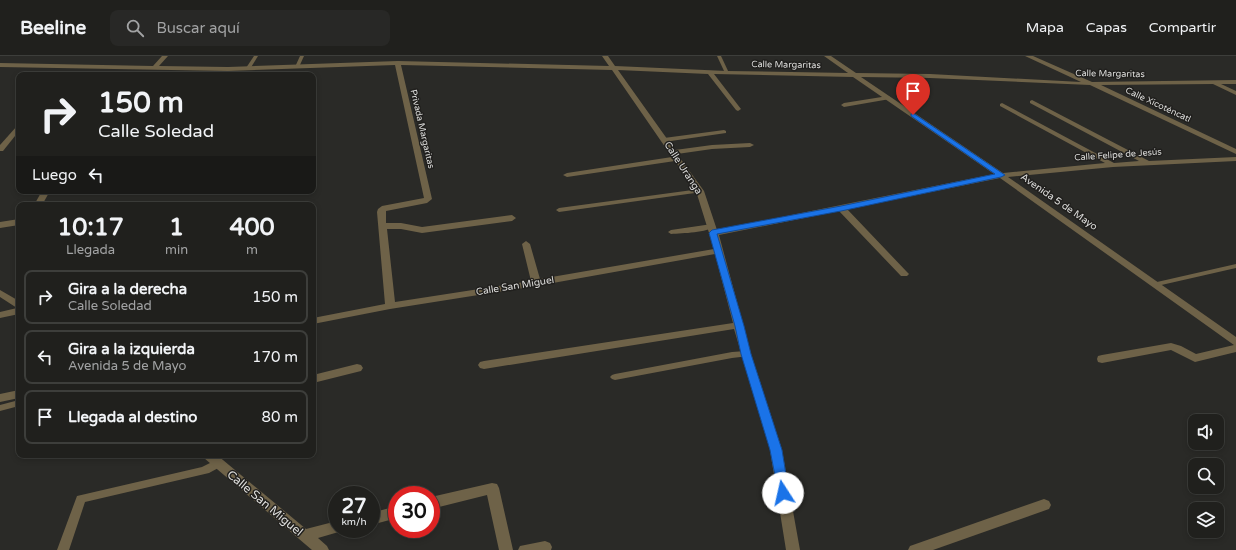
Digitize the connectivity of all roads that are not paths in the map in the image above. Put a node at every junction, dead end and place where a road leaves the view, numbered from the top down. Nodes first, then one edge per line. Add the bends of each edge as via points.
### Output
1 (165, 56) edge
2 (256, 56) edge
3 (302, 56) edge
4 (605, 56) edge
5 (719, 56) edge
6 (827, 56) edge
7 (1028, 56) edge
8 (398, 63) junction
9 (0, 65) edge
10 (297, 66) junction
11 (154, 68) junction
12 (248, 68) junction
13 (613, 68) junction
14 (710, 73) junction
15 (727, 73) junction
16 (858, 76) junction
17 (1236, 82) edge
18 (1090, 83) junction
19 (1212, 83) junction
20 (1236, 92) edge
21 (888, 98) junction
22 (1032, 102) dead end
23 (844, 105) dead end
24 (1002, 105) dead end
25 (738, 109) dead end
26 (16, 131) edge
27 (724, 132) dead end
28 (16, 139) edge
29 (8, 140) junction
30 (664, 140) junction
31 (750, 145) dead end
32 (0, 149) edge
33 (1236, 152) edge
34 (675, 155) junction
35 (1236, 159) edge
36 (1147, 163) junction
37 (1113, 165) junction
38 (567, 175) dead end
39 (1001, 175) junction
40 (700, 192) junction
41 (841, 208) junction
42 (559, 210) dead end
43 (512, 218) dead end
44 (16, 222) edge
45 (0, 225) edge
46 (383, 226) junction
47 (712, 230) junction
48 (671, 232) dead end
49 (526, 244) dead end
50 (717, 251) junction
51 (1236, 266) edge
52 (904, 274) dead end
53 (536, 283) junction
54 (1157, 284) junction
55 (0, 293) edge
56 (16, 304) edge
57 (390, 306) junction
58 (16, 312) edge
59 (0, 315) edge
60 (316, 320) edge
61 (739, 326) junction
62 (1236, 342) edge
63 (1236, 348) edge
64 (746, 354) junction
65 (1102, 359) dead end
66 (484, 365) dead end
67 (357, 368) dead end
68 (615, 377) dead end
69 (316, 378) edge
70 (16, 395) edge
71 (0, 398) edge
72 (16, 405) edge
73 (0, 408) edge
74 (213, 459) edge
75 (440, 502) edge
76 (1044, 505) dead end
77 (328, 529) edge
78 (304, 535) junction
79 (545, 547) dead end
80 (63, 550) edge
81 (322, 550) edge
82 (506, 550) edge
83 (525, 550) edge
84 (793, 550) edge
85 (915, 550) edge

1 - 11 street
2 - 12 lane
3 - 10 lane
4 - 13 street, Calle Uranga
5 - 15 lane
6 - 16 street, Avenida 5 de Mayo
7 - 18 street, Calle Xicoténcatl
8 - 10 street, Calle Margaritas
8 - 13 street, Calle Margaritas
8 - 46 street, Privada Margaritas via 428,199 382,209
9 - 11 street, Calle Margaritas
10 - 12 street, Calle Margaritas
11 - 12 street, Calle Margaritas
13 - 14 street, Calle Margaritas
13 - 30 street, Calle Uranga
14 - 15 street, Calle Margaritas
14 - 25 street
15 - 16 street, Calle Margaritas
16 - 18 street, Calle Margaritas via 930,76
16 - 21 street, Avenida 5 de Mayo
17 - 19 street, Calle Margaritas
18 - 19 street, Calle Margaritas
18 - 33 street, Calle Xicoténcatl
19 - 20 street
21 - 23 lane
21 - 39 street, Avenida 5 de Mayo
22 - 36 street
24 - 37 street
26 - 29 street
27 - 30 lane
28 - 29 street
29 - 32 street
30 - 34 street, Calle Uranga
31 - 34 street via 712,147
34 - 38 street
34 - 40 street, Calle Uranga
35 - 36 street, Calle Felipe de Jesús
36 - 37 street, Calle Felipe de Jesús
37 - 39 street, Calle Felipe de Jesús
39 - 41 street, Calle Felipe de Jesús
39 - 54 street, Avenida 5 de Mayo
40 - 42 lane
40 - 47 street, Calle Uranga
41 - 47 street, Calle Felipe de Jesús
41 - 52 street
43 - 46 street via 422,230
44 - 45 street
46 - 57 street
47 - 48 lane via 705,228
47 - 50 street, Calle Uranga
49 - 53 street
50 - 53 street, Calle San Miguel
50 - 61 street, Calle Uranga
51 - 54 lane
53 - 57 street, Calle San Miguel
54 - 62 street, Avenida 5 de Mayo
55 - 56 street
57 - 60 street, Calle San Miguel
58 - 59 street
61 - 64 street, Calle Uranga
61 - 66 street
63 - 65 street via 1195,358 1171,346
64 - 68 lane
64 - 84 street, Calle Uranga via 776,450
67 - 69 street
70 - 71 street
72 - 73 lane
74 - 78 street, Calle San Miguel
74 - 80 lane via 205,470 81,499
75 - 82 street via 492,488
76 - 85 street
77 - 78 street
78 - 81 street, Calle San Miguel
79 - 83 street

